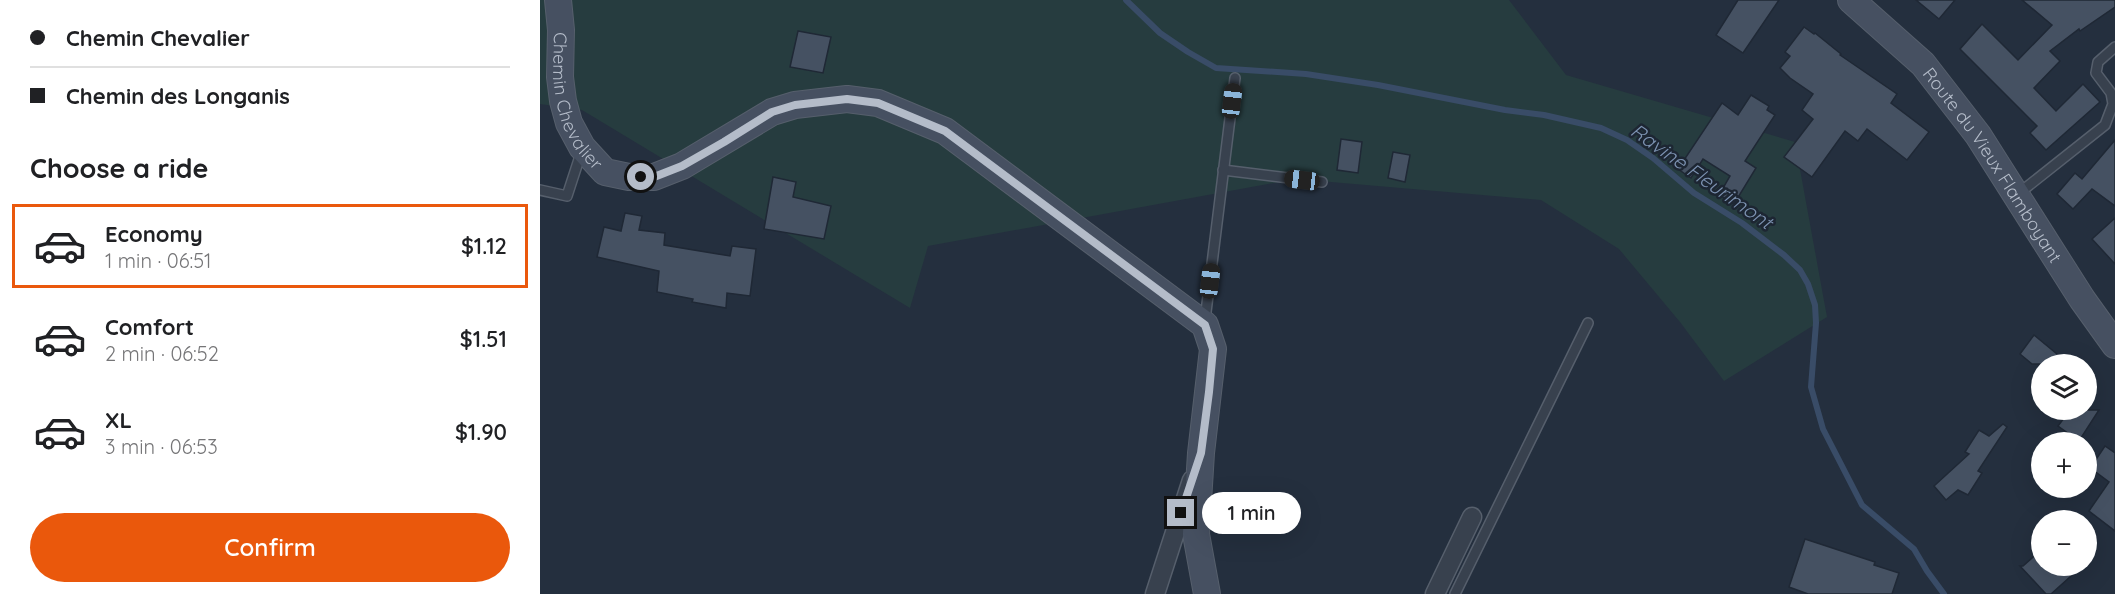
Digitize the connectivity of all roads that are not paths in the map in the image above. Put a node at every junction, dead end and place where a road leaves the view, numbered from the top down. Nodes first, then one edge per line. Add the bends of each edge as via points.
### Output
1 (558, 0) edge
2 (1851, 0) edge
3 (2115, 48) edge
4 (1235, 78) dead end
5 (582, 147) junction
6 (1223, 170) junction
7 (1322, 182) dead end
8 (540, 190) edge
9 (2017, 195) junction
10 (1588, 323) dead end
11 (1205, 325) junction
12 (2115, 345) edge
13 (1201, 453) junction
14 (1472, 517) dead end
15 (1155, 594) edge
16 (1207, 594) edge
17 (1435, 594) edge
18 (1455, 594) edge

1 - 5 street, Chemin Chevalier via 563,101
2 - 9 street, Route du Vieux Flamboyant via 1923,64 1978,135
3 - 9 lane via 2098,62 2096,73 2111,93 2113,104 2105,125
4 - 6 lane
5 - 8 lane via 567,196
5 - 11 street, Chemin Chevalier via 605,172 654,177 682,166 783,108 847,99 878,103 945,131
6 - 7 lane
6 - 11 lane
9 - 12 street, Route du Vieux Flamboyant
10 - 18 lane
11 - 13 street via 1213,349
13 - 15 street
13 - 16 street via 1196,534
14 - 17 street

